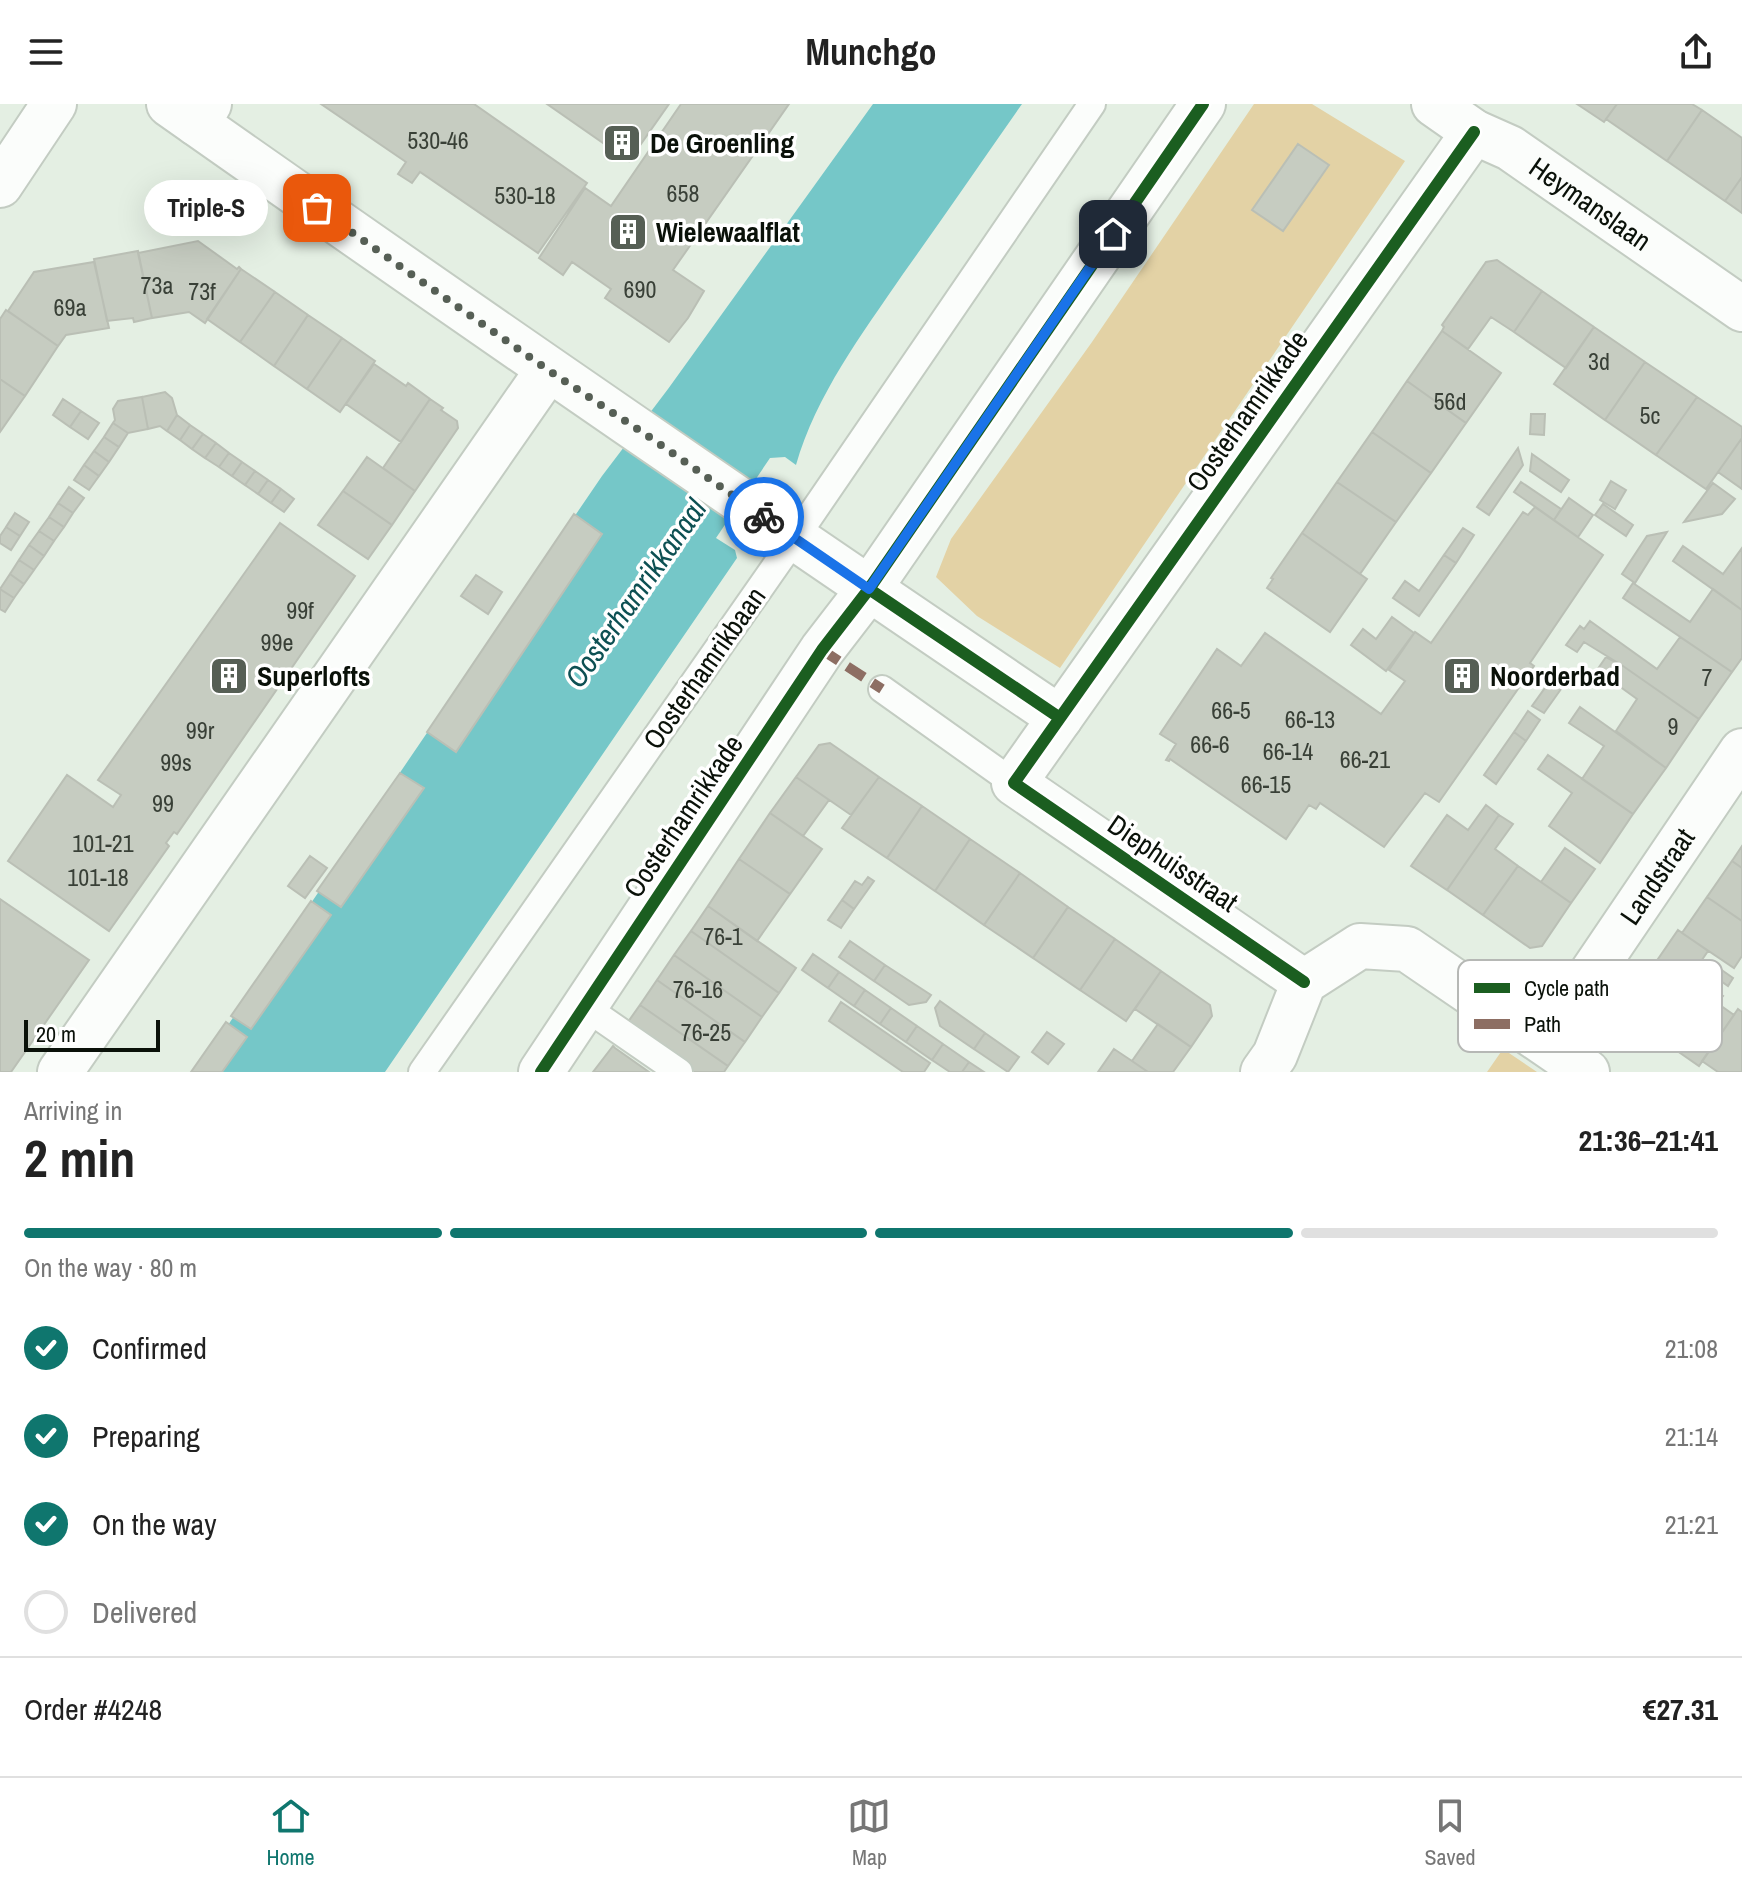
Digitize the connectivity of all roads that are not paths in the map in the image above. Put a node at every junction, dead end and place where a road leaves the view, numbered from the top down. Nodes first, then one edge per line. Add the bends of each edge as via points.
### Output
1 (54, 104) edge
2 (1092, 104) edge
3 (1203, 104) edge
4 (1434, 104) edge
5 (191, 110) edge
6 (1474, 132) junction
7 (2, 179) edge
8 (1742, 309) edge
9 (548, 370) junction
10 (795, 538) junction
11 (869, 589) junction
12 (882, 689) dead end
13 (1060, 718) junction
14 (1742, 751) edge
15 (1014, 783) junction
16 (1601, 960) edge
17 (1304, 982) junction
18 (1458, 983) edge
19 (585, 1007) junction
20 (1559, 1052) edge
21 (1280, 1066) edge
22 (60, 1072) edge
23 (422, 1072) edge
24 (541, 1072) edge
25 (679, 1072) edge
26 (1587, 1072) edge

1 - 7 street
2 - 10 lane, Oosterhamrikbaan
3 - 11 street, Oosterhamrikkade
4 - 6 street, Heymanslaan
5 - 9 street
6 - 8 street, Heymanslaan via 1510,148
6 - 13 street, Oosterhamrikkade
9 - 10 street
9 - 22 street
10 - 11 street
10 - 23 lane, Oosterhamrikbaan
11 - 13 street
11 - 19 street, Oosterhamrikkade via 822,650
12 - 15 lane, Diephuisstraat
13 - 15 street, Oosterhamrikkade
14 - 16 street, Landstraat
15 - 17 street, Diephuisstraat
17 - 18 street via 1360,946 1407,949
17 - 21 street
19 - 24 street, Oosterhamrikkade
19 - 25 lane
20 - 26 street

